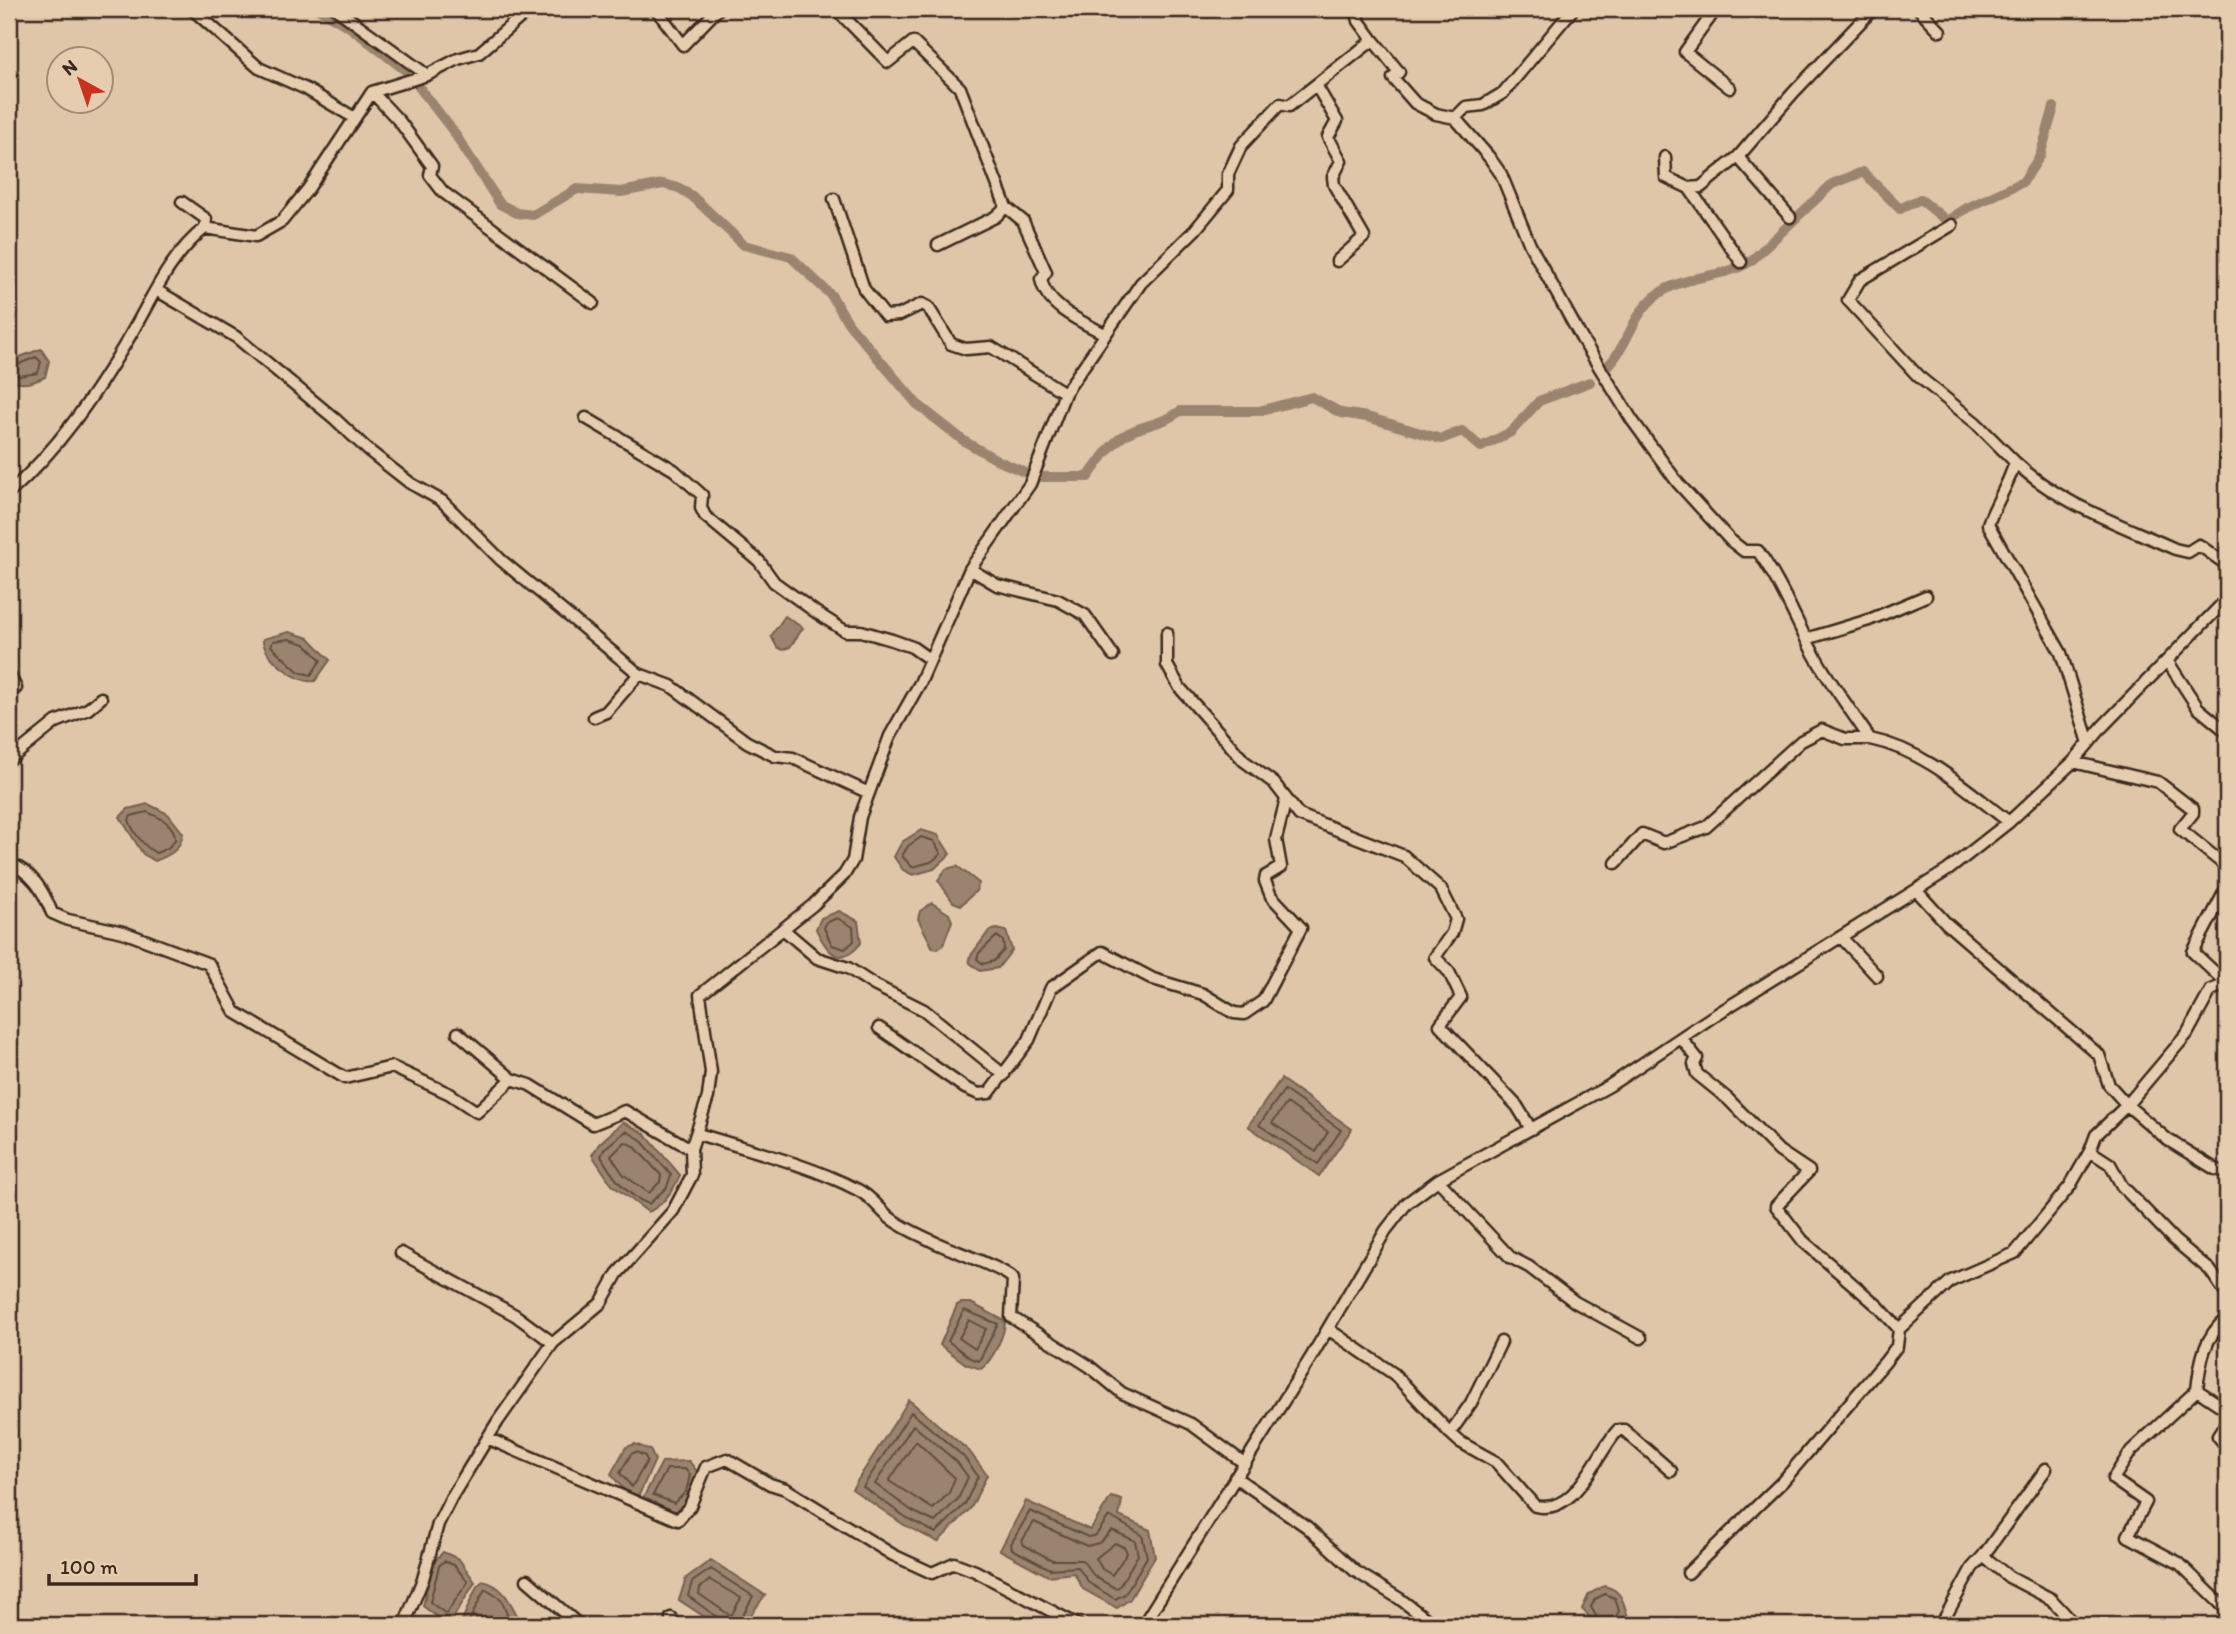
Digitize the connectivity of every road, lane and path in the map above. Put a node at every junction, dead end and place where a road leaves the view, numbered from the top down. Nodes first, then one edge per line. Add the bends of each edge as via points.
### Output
1 (192, 9) edge
2 (336, 9) edge
3 (530, 9) edge
4 (656, 9) edge
5 (718, 9) edge
6 (836, 9) edge
7 (1356, 9) edge
8 (1573, 9) edge
9 (1716, 9) edge
10 (1873, 9) edge
11 (1919, 9) edge
12 (1940, 31) dead end
13 (1373, 40) junction
14 (427, 75) junction
15 (1316, 85) junction
16 (1730, 88) dead end
17 (372, 92) junction
18 (353, 117) junction
19 (1455, 118) junction
20 (1665, 157) dead end
21 (1738, 157) junction
22 (1689, 188) junction
23 (834, 199) dead end
24 (182, 202) dead end
25 (1006, 207) junction
26 (1790, 217) dead end
27 (1952, 225) dead end
28 (205, 228) junction
29 (938, 245) dead end
30 (1337, 261) dead end
31 (1741, 262) dead end
32 (156, 290) junction
33 (593, 303) dead end
34 (1105, 334) junction
35 (1065, 393) junction
36 (586, 418) dead end
37 (2015, 462) junction
38 (9, 493) edge
39 (2227, 565) edge
40 (970, 569) junction
41 (1926, 596) dead end
42 (2227, 599) edge
43 (1167, 633) dead end
44 (1806, 639) junction
45 (1113, 655) dead end
46 (929, 659) junction
47 (2168, 662) junction
48 (9, 674) edge
49 (639, 674) junction
50 (16, 688) dead end
51 (101, 698) dead end
52 (594, 717) dead end
53 (2227, 732) edge
54 (1870, 739) junction
55 (2090, 743) junction
56 (9, 760) edge
57 (2073, 762) junction
58 (869, 793) junction
59 (1286, 799) junction
60 (2009, 822) junction
61 (9, 863) edge
62 (1616, 863) dead end
63 (2227, 867) edge
64 (2227, 887) edge
65 (1916, 890) junction
66 (783, 929) junction
67 (1841, 937) junction
68 (1877, 976) dead end
69 (2226, 983) edge
70 (879, 1028) dead end
71 (458, 1033) dead end
72 (1681, 1038) junction
73 (1004, 1075) junction
74 (513, 1079) junction
75 (2127, 1105) junction
76 (1531, 1129) junction
77 (698, 1133) junction
78 (691, 1149) junction
79 (2090, 1151) junction
80 (2227, 1173) edge
81 (1438, 1180) junction
82 (401, 1253) dead end
83 (2227, 1295) edge
84 (2227, 1318) edge
85 (1328, 1329) junction
86 (1899, 1329) junction
87 (1641, 1338) dead end
88 (1501, 1342) dead end
89 (553, 1343) junction
90 (2197, 1390) junction
91 (2227, 1410) edge
92 (2227, 1422) edge
93 (1450, 1433) junction
94 (489, 1439) junction
95 (2227, 1447) edge
96 (1244, 1463) junction
97 (2046, 1469) dead end
98 (1671, 1471) dead end
99 (1236, 1476) junction
100 (1983, 1556) junction
101 (1688, 1573) dead end
102 (527, 1580) dead end
103 (2227, 1611) edge
104 (2227, 1621) edge
105 (404, 1625) edge
106 (579, 1625) edge
107 (1078, 1625) edge
108 (1143, 1625) edge
109 (1434, 1625) edge
110 (1941, 1625) edge
111 (2075, 1625) edge
112 (2223, 1625) edge

1 - 18 street via 259,68
2 - 14 street
3 - 14 street via 479,53
4 - 5 street via 683,45
6 - 25 street via 888,62 913,42 960,88
7 - 13 street
8 - 19 street via 1503,93 1483,106 1465,107
9 - 16 street via 1685,52
10 - 21 street
11 - 12 street
13 - 15 street
13 - 19 street via 1399,72 1393,78 1415,103
14 - 17 street
15 - 30 street via 1337,121 1328,137 1341,161 1334,185 1364,237
15 - 34 street via 1289,106 1280,104 1261,122 1241,146 1228,174 1228,190 1141,283
17 - 18 street
17 - 33 street via 419,145 432,166 430,175 443,192
18 - 28 street via 282,221 256,236
19 - 44 street via 1501,174 1530,245 1632,420 1678,483 1730,540 1744,551 1758,551
20 - 22 street via 1666,177
21 - 22 street via 1701,187
21 - 26 street
22 - 31 street
23 - 35 street via 864,289 885,316 922,304 951,344 991,348
24 - 28 street via 206,219
25 - 29 street
25 - 34 street via 1031,235 1046,272 1042,286 1069,314
27 - 37 street via 1860,280 1848,300 1918,376
28 - 32 street via 191,239
32 - 38 street via 72,427
32 - 49 street via 236,337 368,450 442,501 482,543
34 - 35 street
35 - 40 street via 1030,484
36 - 46 street via 674,470 702,495 705,516 759,561 774,582 817,613 845,631 892,640
37 - 39 street via 2034,480 2080,506 2175,549 2188,552 2199,545
37 - 55 street via 1988,524 2061,653
40 - 45 street via 997,585 1058,600 1085,615
40 - 46 street
41 - 44 street
42 - 47 street
43 - 59 street via 1167,665 1180,688 1244,761
44 - 54 street
46 - 58 street via 890,736
47 - 53 street via 2198,708
47 - 55 street
48 - 50 street
49 - 52 street via 606,712
49 - 58 street via 671,686 747,742
51 - 56 street via 88,709 56,722
54 - 60 street via 1914,754
54 - 62 street via 1845,739 1822,730 1792,748 1706,827 1664,844 1642,834
55 - 57 street
57 - 60 street
57 - 63 street via 2158,782 2193,808 2180,829
58 - 66 street via 853,860 844,875
59 - 73 street via 1276,839 1281,867 1265,881 1271,895 1301,928 1258,1006 1234,1013 1203,994 1153,979 1102,952 1051,988 1029,1040
59 - 76 street via 1299,815 1404,856 1441,889 1456,919 1435,957 1449,972 1461,997 1440,1025 1517,1106
60 - 65 street
61 - 74 street via 22,868 43,889 52,913 124,932 209,964 234,1012 345,1078 392,1067 477,1112
64 - 69 street via 2193,952
65 - 67 street
65 - 75 street via 1946,923 2098,1055 2109,1086
66 - 73 street via 817,958 848,968 924,1010
66 - 77 street via 700,995 711,1072
67 - 68 street
67 - 72 street
69 - 75 street via 2211,990 2187,1034
70 - 73 street via 979,1094 989,1093
71 - 74 street
72 - 76 street via 1609,1086
72 - 86 street via 1697,1058 1697,1074 1779,1152 1810,1171 1776,1206 1803,1241
74 - 78 street via 593,1124 625,1111
75 - 79 street via 2096,1135
75 - 80 street via 2168,1140
76 - 81 street
77 - 78 street
77 - 96 street via 858,1190 909,1229 1009,1273 1013,1279 1011,1317 1089,1366 1122,1393 1191,1424
78 - 89 street via 692,1175 673,1211 617,1274 601,1303
79 - 83 street via 2110,1164 2122,1186 2210,1270
79 - 86 street via 2070,1186 2015,1253 1951,1281
81 - 85 street via 1407,1203 1386,1230
81 - 87 street via 1510,1257 1529,1266 1575,1303
82 - 89 street via 515,1315
84 - 90 street via 2207,1342
85 - 93 street via 1394,1374
85 - 96 street
86 - 101 street via 1897,1346 1885,1362 1782,1482
88 - 93 street via 1471,1403
89 - 94 street
90 - 91 street
90 - 103 street via 2131,1451 2113,1479 2146,1502 2128,1536 2179,1563
92 - 95 street via 2218,1436
93 - 98 street via 1496,1462 1520,1493 1544,1508 1569,1497 1618,1430 1624,1430
94 - 105 street via 438,1524
94 - 107 street via 678,1520 690,1506 706,1467 727,1459 786,1489 893,1555 932,1573 954,1563
96 - 99 street
97 - 100 street
99 - 108 street
99 - 109 street via 1307,1527 1355,1571
100 - 110 street
100 - 111 street via 2009,1577 2051,1599
102 - 106 street
104 - 112 street

